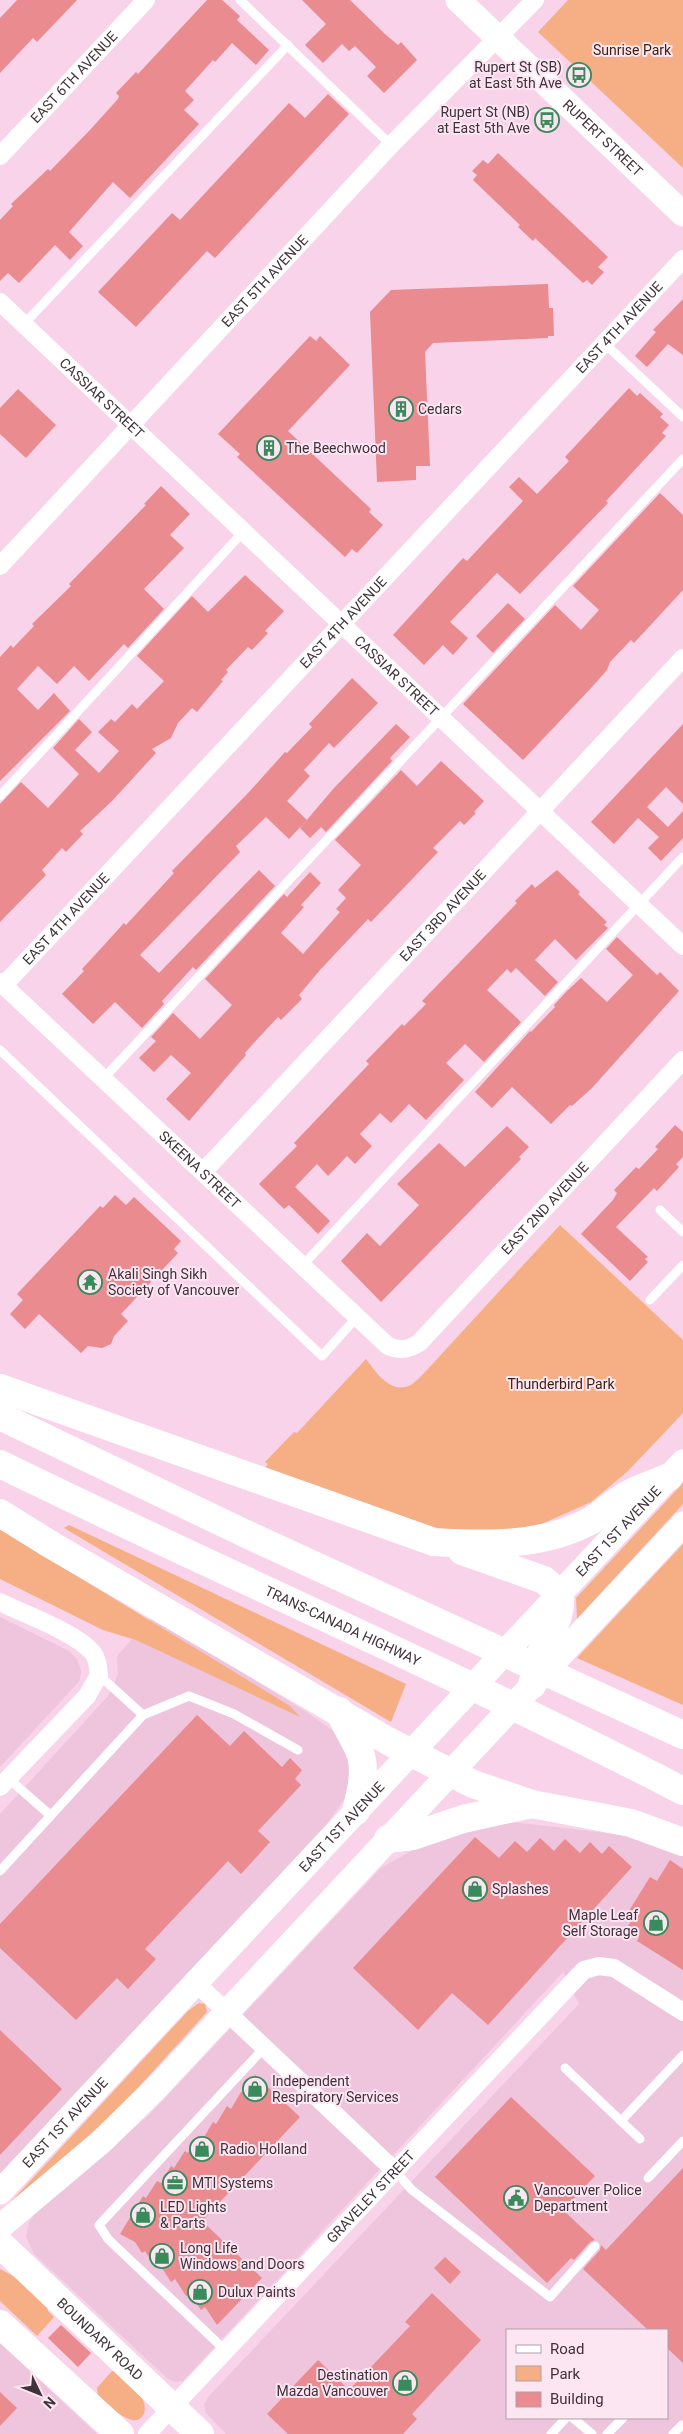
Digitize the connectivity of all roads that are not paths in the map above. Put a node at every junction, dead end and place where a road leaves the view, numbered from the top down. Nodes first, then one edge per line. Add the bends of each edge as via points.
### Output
1 (146, 0) edge
2 (240, 0) edge
3 (458, 0) edge
4 (534, 0) edge
5 (497, 37) junction
6 (288, 45) junction
7 (391, 146) junction
8 (0, 156) edge
9 (683, 214) edge
10 (683, 259) edge
11 (0, 302) edge
12 (24, 324) junction
13 (603, 342) junction
14 (683, 417) edge
15 (132, 426) junction
16 (683, 459) edge
17 (244, 532) junction
18 (0, 566) edge
19 (341, 624) junction
20 (683, 658) edge
21 (441, 717) junction
22 (0, 796) edge
23 (539, 810) junction
24 (683, 858) edge
25 (639, 905) junction
26 (683, 946) edge
27 (2, 984) edge
28 (0, 1050) edge
29 (683, 1060) edge
30 (103, 1079) junction
31 (203, 1172) junction
32 (660, 1210) dead end
33 (683, 1232) edge
34 (303, 1265) junction
35 (683, 1265) edge
36 (650, 1300) dead end
37 (357, 1316) junction
38 (402, 1350) joint
39 (0, 1388) edge
40 (0, 1416) edge
41 (0, 1464) edge
42 (676, 1470) edge
43 (0, 1512) edge
44 (683, 1524) edge
45 (434, 1542) junction
46 (560, 1594) junction
47 (0, 1602) edge
48 (99, 1675) junction
49 (532, 1685) junction
50 (339, 1711) junction
51 (143, 1715) junction
52 (683, 1735) edge
53 (298, 1750) dead end
54 (412, 1753) junction
55 (451, 1772) junction
56 (4, 1782) edge
57 (683, 1791) edge
58 (532, 1804) junction
59 (356, 1812) junction
60 (50, 1815) junction
61 (388, 1839) junction
62 (683, 1842) edge
63 (0, 1871) edge
64 (196, 1983) junction
65 (683, 2012) edge
66 (226, 2013) junction
67 (264, 2048) junction
68 (683, 2055) edge
69 (565, 2068) dead end
70 (621, 2121) junction
71 (640, 2139) dead end
72 (683, 2141) edge
73 (394, 2171) junction
74 (648, 2178) dead end
75 (0, 2192) edge
76 (0, 2227) edge
77 (0, 2244) edge
78 (595, 2246) dead end
79 (0, 2324) edge
80 (225, 2350) junction
81 (172, 2408) junction
82 (565, 2419) edge
83 (573, 2419) edge
84 (622, 2419) edge
85 (682, 2424) edge
86 (120, 2434) edge
87 (147, 2434) edge
88 (200, 2434) edge
89 (551, 2434) edge
90 (592, 2434) edge
91 (607, 2434) edge
92 (673, 2434) edge

1 - 8 street, EAST 6TH AVENUE
2 - 6 lane
3 - 5 main road, RUPERT STREET
4 - 5 street, EAST 5TH AVENUE
5 - 7 street, EAST 5TH AVENUE
5 - 9 main road, RUPERT STREET
6 - 7 lane
6 - 12 lane
7 - 15 street, EAST 5TH AVENUE
10 - 13 street, EAST 4TH AVENUE
11 - 12 street, CASSIAR STREET
12 - 15 street, CASSIAR STREET
13 - 14 lane
13 - 19 street, EAST 4TH AVENUE
15 - 17 street, CASSIAR STREET
15 - 18 street, EAST 5TH AVENUE
16 - 21 lane
17 - 19 street, CASSIAR STREET
17 - 22 lane
19 - 21 street, CASSIAR STREET
19 - 27 street, EAST 4TH AVENUE
20 - 23 street, EAST 3RD AVENUE
21 - 23 street, CASSIAR STREET
21 - 30 lane
23 - 25 street, CASSIAR STREET
23 - 31 street, EAST 3RD AVENUE
24 - 25 lane
25 - 26 street, CASSIAR STREET
25 - 34 lane
27 - 30 street, SKEENA STREET
28 - 37 lane via 322,1356
29 - 38 street, EAST 2ND AVENUE via 418,1343
30 - 31 street, SKEENA STREET
31 - 34 street, SKEENA STREET
32 - 33 lane
34 - 37 street, SKEENA STREET
35 - 36 lane
37 - 38 street, SKEENA STREET via 388,1346
39 - 45 main road
40 - 52 main road via 244,1533
41 - 57 main road, TRANS-CANADA HIGHWAY via 578,1737
42 - 45 main road via 628,1494 592,1520 567,1531 534,1540 487,1545
42 - 46 main road, EAST 1ST AVENUE
43 - 50 main road
44 - 49 main road
45 - 46 main road via 544,1580
46 - 49 main road via 558,1621 541,1650
46 - 54 main road, EAST 1ST AVENUE
47 - 48 street via 87,1647 95,1657
48 - 51 lane
48 - 56 street via 87,1696
49 - 55 main road
50 - 54 main road
50 - 59 main road via 359,1751 362,1768
51 - 53 lane via 189,1696 234,1714
51 - 60 lane
54 - 55 main road
54 - 59 main road, EAST 1ST AVENUE
55 - 58 main road via 473,1784
55 - 61 main road
56 - 60 lane
58 - 61 main road via 463,1819 413,1836
58 - 62 main road via 631,1823
59 - 64 main road, EAST 1ST AVENUE
60 - 63 lane
61 - 66 main road
64 - 66 street
64 - 75 main road, EAST 1ST AVENUE
65 - 73 street, GRAVELEY STREET via 614,1968 592,1967 577,1976
66 - 67 street
66 - 76 main road via 101,2142
67 - 73 street
67 - 80 lane via 99,2225 108,2239
68 - 70 lane
69 - 70 lane
70 - 71 lane
72 - 74 lane
73 - 78 lane via 412,2190 550,2297
73 - 80 street, GRAVELEY STREET
77 - 81 main road, BOUNDARY ROAD
79 - 86 main road
80 - 81 street, GRAVELEY STREET
81 - 87 street, GRAVELEY STREET
81 - 88 main road, BOUNDARY ROAD
82 - 89 lane
83 - 90 lane
84 - 91 lane
85 - 92 lane

